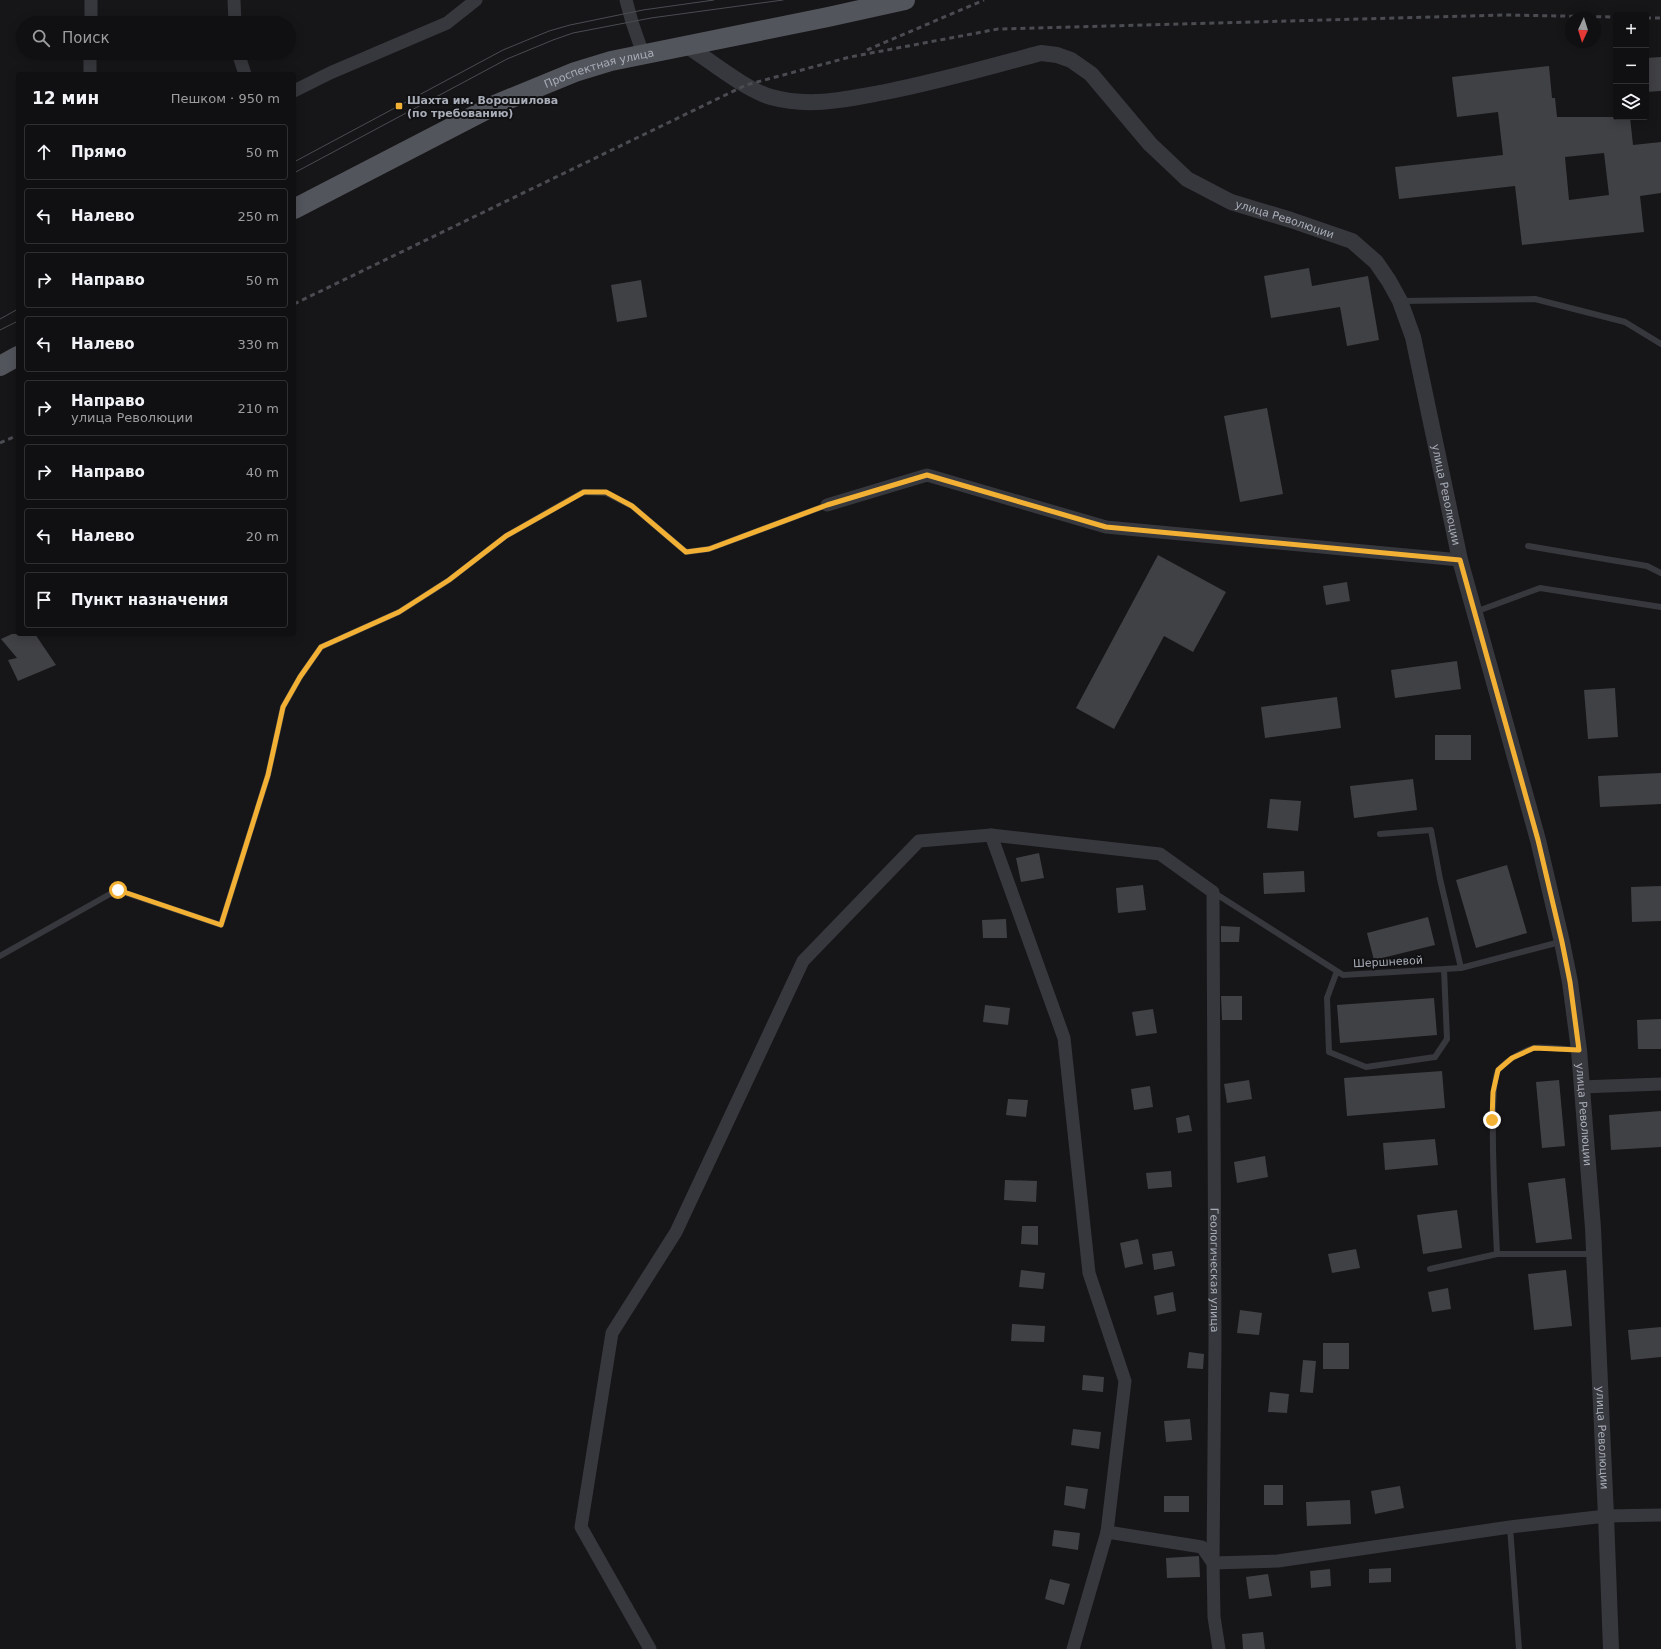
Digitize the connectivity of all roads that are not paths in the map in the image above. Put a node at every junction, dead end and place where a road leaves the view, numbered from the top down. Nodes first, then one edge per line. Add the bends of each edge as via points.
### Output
1 (91, 0) edge
2 (234, 0) edge
3 (476, 0) edge
4 (626, 0) edge
5 (905, 0) edge
6 (91, 16) edge
7 (235, 16) edge
8 (686, 45) junction
9 (643, 54) junction
10 (90, 60) edge
11 (240, 60) edge
12 (90, 72) edge
13 (244, 72) edge
14 (296, 90) edge
15 (296, 208) edge
16 (1400, 301) junction
17 (1661, 344) edge
18 (16, 357) edge
19 (0, 366) edge
20 (827, 505) joint
21 (1528, 546) dead end
22 (1460, 560) junction
23 (1661, 573) edge
24 (1661, 607) edge
25 (1474, 612) junction
26 (1380, 834) dead end
27 (991, 835) junction
28 (1212, 892) junction
29 (1562, 942) junction
30 (0, 956) edge
31 (1461, 968) junction
32 (1444, 969) junction
33 (1337, 970) junction
34 (1579, 1050) junction
35 (1661, 1084) edge
36 (1582, 1087) junction
37 (1497, 1254) junction
38 (1594, 1254) junction
39 (1430, 1269) dead end
40 (1661, 1515) edge
41 (1606, 1516) junction
42 (1510, 1527) junction
43 (1107, 1532) junction
44 (1213, 1563) junction
45 (650, 1649) edge
46 (1073, 1649) edge
47 (1219, 1649) edge
48 (1519, 1649) edge
49 (1611, 1649) edge

1 - 6 street
2 - 7 street
3 - 14 street via 447,23
4 - 9 street
5 - 8 main road, Проспектная улица
8 - 9 main road, Проспектная улица
8 - 16 street, улица Революции via 746,85 770,97 802,102 832,102 914,86 1041,53 1071,60 1091,74 1150,144 1187,179 1231,202 1352,241 1376,262
9 - 15 main road, Проспектная улица via 575,72 497,104
10 - 12 street
11 - 13 street
16 - 17 lane via 1535,299 1625,322
16 - 22 street, улица Революции via 1413,337
18 - 19 main road
20 - 22 street via 927,475 1106,527
20 - 30 lane via 709,549 686,552 632,506 606,492 584,492 506,536 449,580 399,612 321,647 283,707 268,775 221,925 118,890
21 - 23 lane via 1648,566
22 - 25 street, улица Революции
24 - 25 lane via 1540,588
25 - 29 street, улица Революции via 1538,840
26 - 31 lane via 1431,830
27 - 28 street via 1160,854
27 - 43 street via 1064,1038 1089,1273 1125,1381
27 - 45 street via 919,841 804,961 676,1232 612,1333 580,1527
28 - 33 lane, Шершневой
28 - 44 street, Геологическая улица via 1215,1341
29 - 31 lane, Шершневой
29 - 34 street, улица Революции
31 - 32 lane, Шершневой
32 - 33 lane, Шершневой via 1344,975
32 - 33 lane via 1447,1039 1435,1057 1366,1067 1329,1052 1327,998
34 - 36 street, улица Революции
34 - 37 lane via 1534,1048 1512,1058 1498,1070 1493,1092 1492,1120
35 - 36 street
36 - 38 street, улица Революции
37 - 38 lane
37 - 39 lane
38 - 41 street, улица Революции
40 - 41 street
41 - 42 street
41 - 49 street, улица Революции
42 - 44 street via 1278,1561
42 - 48 lane
43 - 44 street via 1202,1547
43 - 46 street
44 - 47 street, Геологическая улица via 1214,1617

